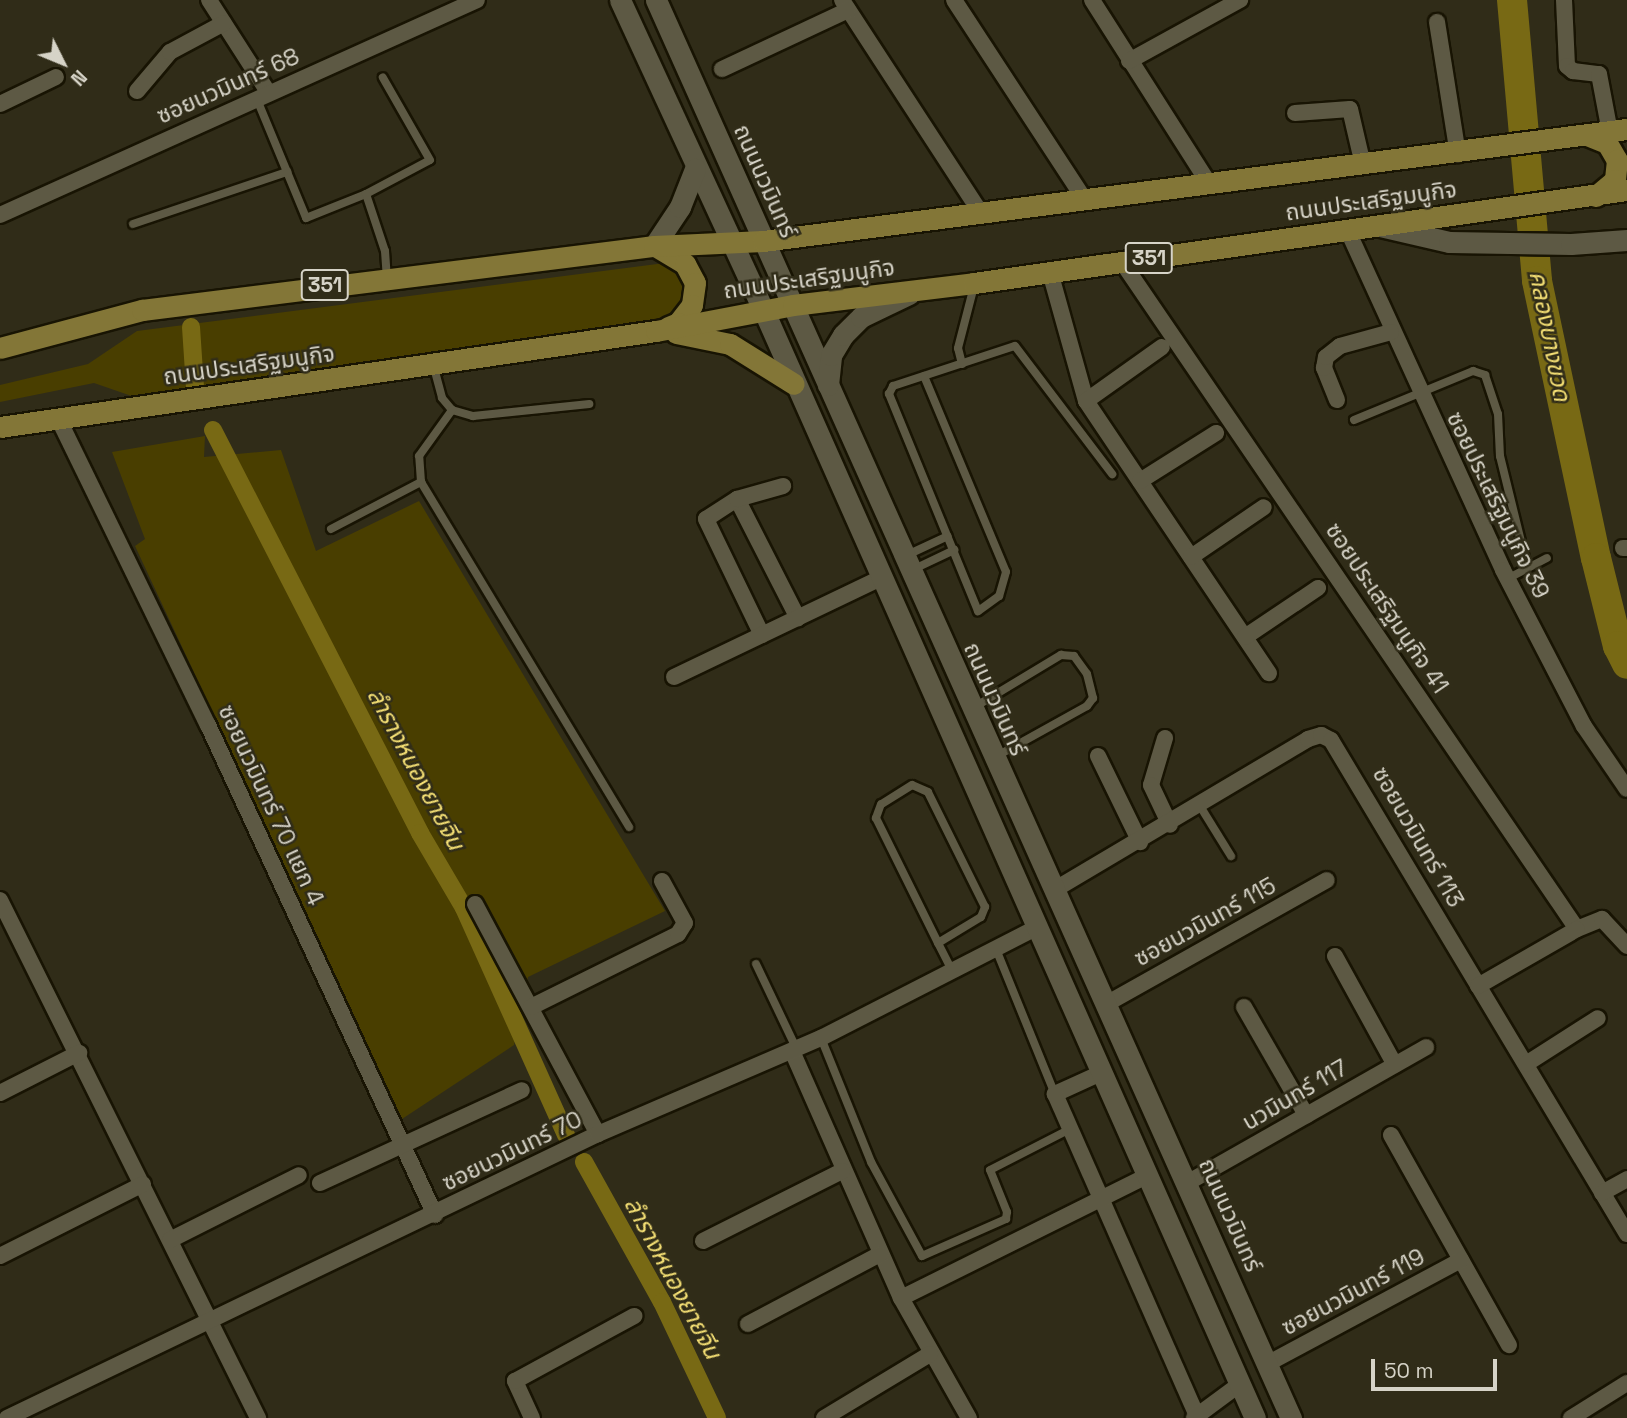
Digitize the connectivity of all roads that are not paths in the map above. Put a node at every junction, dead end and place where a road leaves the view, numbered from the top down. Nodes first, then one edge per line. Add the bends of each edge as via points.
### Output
1 (477, 0) edge
2 (620, 0) edge
3 (656, 0) edge
4 (954, 0) edge
5 (1092, 0) edge
6 (1240, 0) edge
7 (1564, 0) edge
8 (215, 2) edge
9 (845, 5) edge
10 (1437, 22) dead end
11 (224, 23) junction
12 (1129, 61) junction
13 (722, 69) dead end
14 (57, 77) dead end
15 (383, 78) dead end
16 (137, 91) dead end
17 (262, 95) junction
18 (0, 104) edge
19 (1296, 113) dead end
20 (1619, 131) edge
21 (1578, 136) junction
22 (1468, 152) junction
23 (1363, 165) junction
24 (695, 169) junction
25 (287, 172) junction
26 (1209, 184) junction
27 (1627, 190) edge
28 (366, 194) junction
29 (1591, 198) junction
30 (1084, 199) junction
31 (981, 213) junction
32 (0, 215) edge
33 (133, 224) dead end
34 (1380, 226) junction
35 (1347, 229) junction
36 (1627, 240) edge
37 (763, 241) junction
38 (730, 243) junction
39 (654, 246) junction
40 (1122, 262) junction
41 (1050, 272) junction
42 (387, 278) junction
43 (974, 283) junction
44 (918, 290) junction
45 (793, 304) junction
46 (763, 309) junction
47 (656, 331) junction
48 (1391, 332) junction
49 (1162, 347) dead end
50 (0, 348) edge
51 (433, 364) junction
52 (962, 364) junction
53 (924, 376) junction
54 (794, 384) junction
55 (828, 388) junction
56 (1419, 393) junction
57 (1337, 400) dead end
58 (1086, 401) junction
59 (589, 404) dead end
60 (452, 410) junction
61 (58, 418) junction
62 (1354, 420) dead end
63 (0, 427) edge
64 (1216, 433) dead end
65 (1112, 474) dead end
66 (1140, 481) junction
67 (421, 482) junction
68 (783, 486) dead end
69 (737, 499) junction
70 (1264, 507) dead end
71 (331, 529) dead end
72 (948, 536) junction
73 (954, 550) junction
74 (1191, 557) junction
75 (1548, 558) dead end
76 (906, 565) junction
77 (1527, 566) junction
78 (879, 579) junction
79 (1507, 579) junction
80 (1318, 588) dead end
81 (797, 618) junction
82 (762, 635) junction
83 (1245, 637) junction
84 (1269, 673) dead end
85 (674, 677) dead end
86 (971, 710) junction
87 (1165, 738) dead end
88 (1098, 756) dead end
89 (993, 758) junction
90 (1627, 789) edge
91 (1200, 806) junction
92 (1170, 825) junction
93 (629, 827) dead end
94 (1140, 842) junction
95 (1231, 856) dead end
96 (1327, 880) dead end
97 (662, 881) dead end
98 (1054, 890) junction
99 (0, 900) edge
100 (475, 904) dead end
101 (1038, 928) junction
102 (16, 929) junction
103 (1577, 929) junction
104 (0, 936) edge
105 (938, 943) junction
106 (1627, 946) edge
107 (996, 949) junction
108 (1335, 956) dead end
109 (756, 964) dead end
110 (952, 970) junction
111 (1478, 986) junction
112 (1106, 1004) junction
113 (531, 1007) junction
114 (1244, 1007) dead end
115 (1598, 1018) dead end
116 (821, 1038) junction
117 (1426, 1047) dead end
118 (794, 1050) junction
119 (79, 1053) junction
120 (1527, 1064) junction
121 (1395, 1065) junction
122 (1101, 1073) junction
123 (522, 1090) dead end
124 (0, 1093) edge
125 (1055, 1094) junction
126 (1306, 1115) junction
127 (1070, 1129) junction
128 (598, 1134) junction
129 (1391, 1135) dead end
130 (403, 1146) junction
131 (842, 1171) junction
132 (299, 1175) dead end
133 (1147, 1176) junction
134 (1627, 1179) edge
135 (320, 1183) dead end
136 (1187, 1183) junction
137 (143, 1184) junction
138 (1602, 1193) junction
139 (1100, 1198) junction
140 (435, 1215) junction
141 (1627, 1234) edge
142 (170, 1240) junction
143 (703, 1241) dead end
144 (880, 1254) junction
145 (0, 1256) edge
146 (1461, 1260) junction
147 (901, 1298) junction
148 (634, 1316) dead end
149 (208, 1321) junction
150 (748, 1324) dead end
151 (1509, 1345) dead end
152 (930, 1354) junction
153 (1267, 1364) junction
154 (1627, 1383) edge
155 (1240, 1384) junction
156 (1195, 1417) edge
157 (6, 1418) edge
158 (258, 1418) edge
159 (532, 1418) edge
160 (824, 1418) edge
161 (969, 1418) edge
162 (1255, 1418) edge
163 (1291, 1418) edge
164 (1571, 1418) edge

1 - 17 street, ซอยนวมินทร์ 68
2 - 24 main road
3 - 37 main road, ถนนนวมินทร์
4 - 30 street
5 - 12 street
6 - 12 street
7 - 20 street via 1567,66 1599,74
8 - 11 street
9 - 13 street
9 - 31 street
10 - 22 street
11 - 16 street via 170,52
11 - 17 street
12 - 26 street
14 - 18 street
15 - 28 lane via 430,160
17 - 25 lane
17 - 32 street, ซอยนวมินทร์ 68
19 - 23 street via 1350,109
20 - 21 main road, ถนนประเสริฐมนูกิจ / 351
21 - 22 main road, ถนนประเสริฐมนูกิจ / 351
21 - 29 main road via 1607,143 1617,160 1615,180
22 - 23 main road, ถนนประเสริฐมนูกิจ / 351
23 - 26 main road, ถนนประเสริฐมนูกิจ / 351
24 - 38 main road
24 - 39 main road via 680,207
25 - 28 lane via 306,218
25 - 33 lane
26 - 30 main road, ถนนประเสริฐมนูกิจ / 351
27 - 29 main road, ถนนประเสริฐมนูกิจ / 351
28 - 42 lane via 385,251
29 - 34 main road, ถนนประเสริฐมนูกิจ / 351
30 - 31 main road, ถนนประเสริฐมนูกิจ / 351
31 - 37 main road, ถนนประเสริฐมนูกิจ / 351
34 - 35 main road, ถนนประเสริฐมนูกิจ / 351
34 - 36 main road via 1437,240 1486,243
35 - 40 main road, ถนนประเสริฐมนูกิจ / 351
35 - 48 street, ซอยประเสริฐมนูกิจ 39
37 - 38 main road, ถนนประเสริฐมนูกิจ / 351
37 - 45 main road, ถนนนวมินทร์
38 - 39 main road, ถนนประเสริฐมนูกิจ / 351
38 - 46 main road
39 - 42 main road, ถนนประเสริฐมนูกิจ / 351
39 - 47 main road via 685,264 695,283 692,305 678,323
40 - 41 main road, ถนนประเสริฐมนูกิจ / 351
40 - 103 street, ซอยประเสริฐมนูกิจ 41
41 - 43 main road, ถนนประเสริฐมนูกิจ / 351
41 - 58 street
42 - 50 main road, ถนนประเสริฐมนูกิจ / 351 via 142,310
43 - 44 main road, ถนนประเสริฐมนูกิจ / 351
43 - 52 lane via 958,348
44 - 45 main road, ถนนประเสริฐมนูกิจ / 351
44 - 55 main road via 861,317 843,335 831,355
45 - 46 main road, ถนนประเสริฐมนูกิจ / 351
45 - 55 main road, ถนนนวมินทร์
46 - 47 main road, ถนนประเสริฐมนูกิจ / 351
46 - 54 main road
47 - 51 main road, ถนนประเสริฐมนูกิจ / 351
47 - 54 main road via 730,344
48 - 56 street, ซอยประเสริฐมนูกิจ 39
48 - 57 street via 1340,346 1326,356 1324,368
49 - 58 street
51 - 60 lane via 442,398
51 - 61 main road, ถนนประเสริฐมนูกิจ / 351
52 - 53 lane
52 - 65 lane via 1015,346
53 - 72 lane via 893,386 888,394
53 - 73 lane via 1006,572 1002,590 984,611 978,611
54 - 78 main road
55 - 76 main road, ถนนนวมินทร์
56 - 62 lane
56 - 77 lane via 1474,371 1488,380 1498,414 1500,456
56 - 79 street, ซอยประเสริฐมนูกิจ 39
58 - 66 street
59 - 60 lane via 473,416
60 - 67 lane via 419,456
61 - 63 main road, ถนนประเสริฐมนูกิจ / 351
61 - 130 street, ซอยนวมินทร์ 70 แยก 4 via 208,725
64 - 66 street
66 - 74 street
67 - 71 lane
67 - 93 lane
68 - 69 street
69 - 81 street
69 - 82 street via 709,514 706,525
70 - 74 street
72 - 73 lane
72 - 76 lane
73 - 76 lane
74 - 83 street
75 - 77 lane
76 - 86 main road, ถนนนวมินทร์
77 - 79 lane
78 - 81 street
78 - 101 main road
79 - 90 street, ซอยประเสริฐมนูกิจ 39 via 1584,726
80 - 83 street
81 - 82 street
82 - 85 street
83 - 84 street
86 - 89 main road, ถนนนวมินทร์
86 - 89 lane via 1061,655 1074,656 1087,674 1093,698 1087,706
87 - 92 street via 1151,785
88 - 94 street
89 - 98 main road, ถนนนวมินทร์
91 - 92 street, ซอยนวมินทร์ 113
91 - 95 lane
91 - 111 street, ซอยนวมินทร์ 113 via 1308,739 1321,735 1331,740
92 - 94 street, ซอยนวมินทร์ 113
94 - 98 street, ซอยนวมินทร์ 113
96 - 112 street, ซอยนวมินทร์ 115
97 - 113 street via 685,923 678,934
98 - 112 main road, ถนนนวมินทร์
99 - 102 street
100 - 113 street
101 - 107 street, ซอยนวมินทร์ 70
101 - 122 main road
102 - 104 street
102 - 119 street
103 - 106 street via 1602,919
103 - 111 street
105 - 105 lane via 876,818 881,804 912,785 928,792 985,907 981,917
105 - 110 lane
107 - 110 street, ซอยนวมินทร์ 70
107 - 125 lane
108 - 121 street
109 - 118 lane
110 - 116 street, ซอยนวมินทร์ 70
111 - 120 street, ซอยนวมินทร์ 113
112 - 136 main road, ถนนนวมินทร์
113 - 128 street
114 - 126 street
115 - 120 street
116 - 118 street, ซอยนวมินทร์ 70
116 - 127 lane via 871,1162 922,1256 1006,1219 990,1171
117 - 121 street, นวมินทร์ 117
118 - 128 street, ซอยนวมินทร์ 70
118 - 131 street via 827,1123
119 - 124 street
119 - 137 street
120 - 138 street, ซอยนวมินทร์ 113
121 - 126 street, นวมินทร์ 117
122 - 125 street
122 - 133 main road
123 - 130 street
125 - 127 street
126 - 136 street, นวมินทร์ 117
127 - 139 street
128 - 140 street, ซอยนวมินทร์ 70
129 - 146 street
130 - 135 street
130 - 140 street, ซอยนวมินทร์ 70 แยก 4
131 - 143 street
131 - 144 street
132 - 142 street
133 - 139 street
133 - 155 main road
134 - 138 street
136 - 153 main road, ถนนนวมินทร์
137 - 142 street
137 - 145 street
138 - 141 street, ซอยนวมินทร์ 113
139 - 147 street
139 - 156 street
140 - 149 street, ซอยนวมินทร์ 70
142 - 149 street
144 - 147 street
144 - 150 street
146 - 151 street
146 - 153 street, ซอยนวมินทร์ 119
147 - 152 street
148 - 159 street via 515,1381
149 - 157 street, ซอยนวมินทร์ 70
149 - 158 street
152 - 160 street
152 - 161 street
153 - 163 main road, ถนนนวมินทร์
154 - 164 street
155 - 156 street
155 - 162 main road

